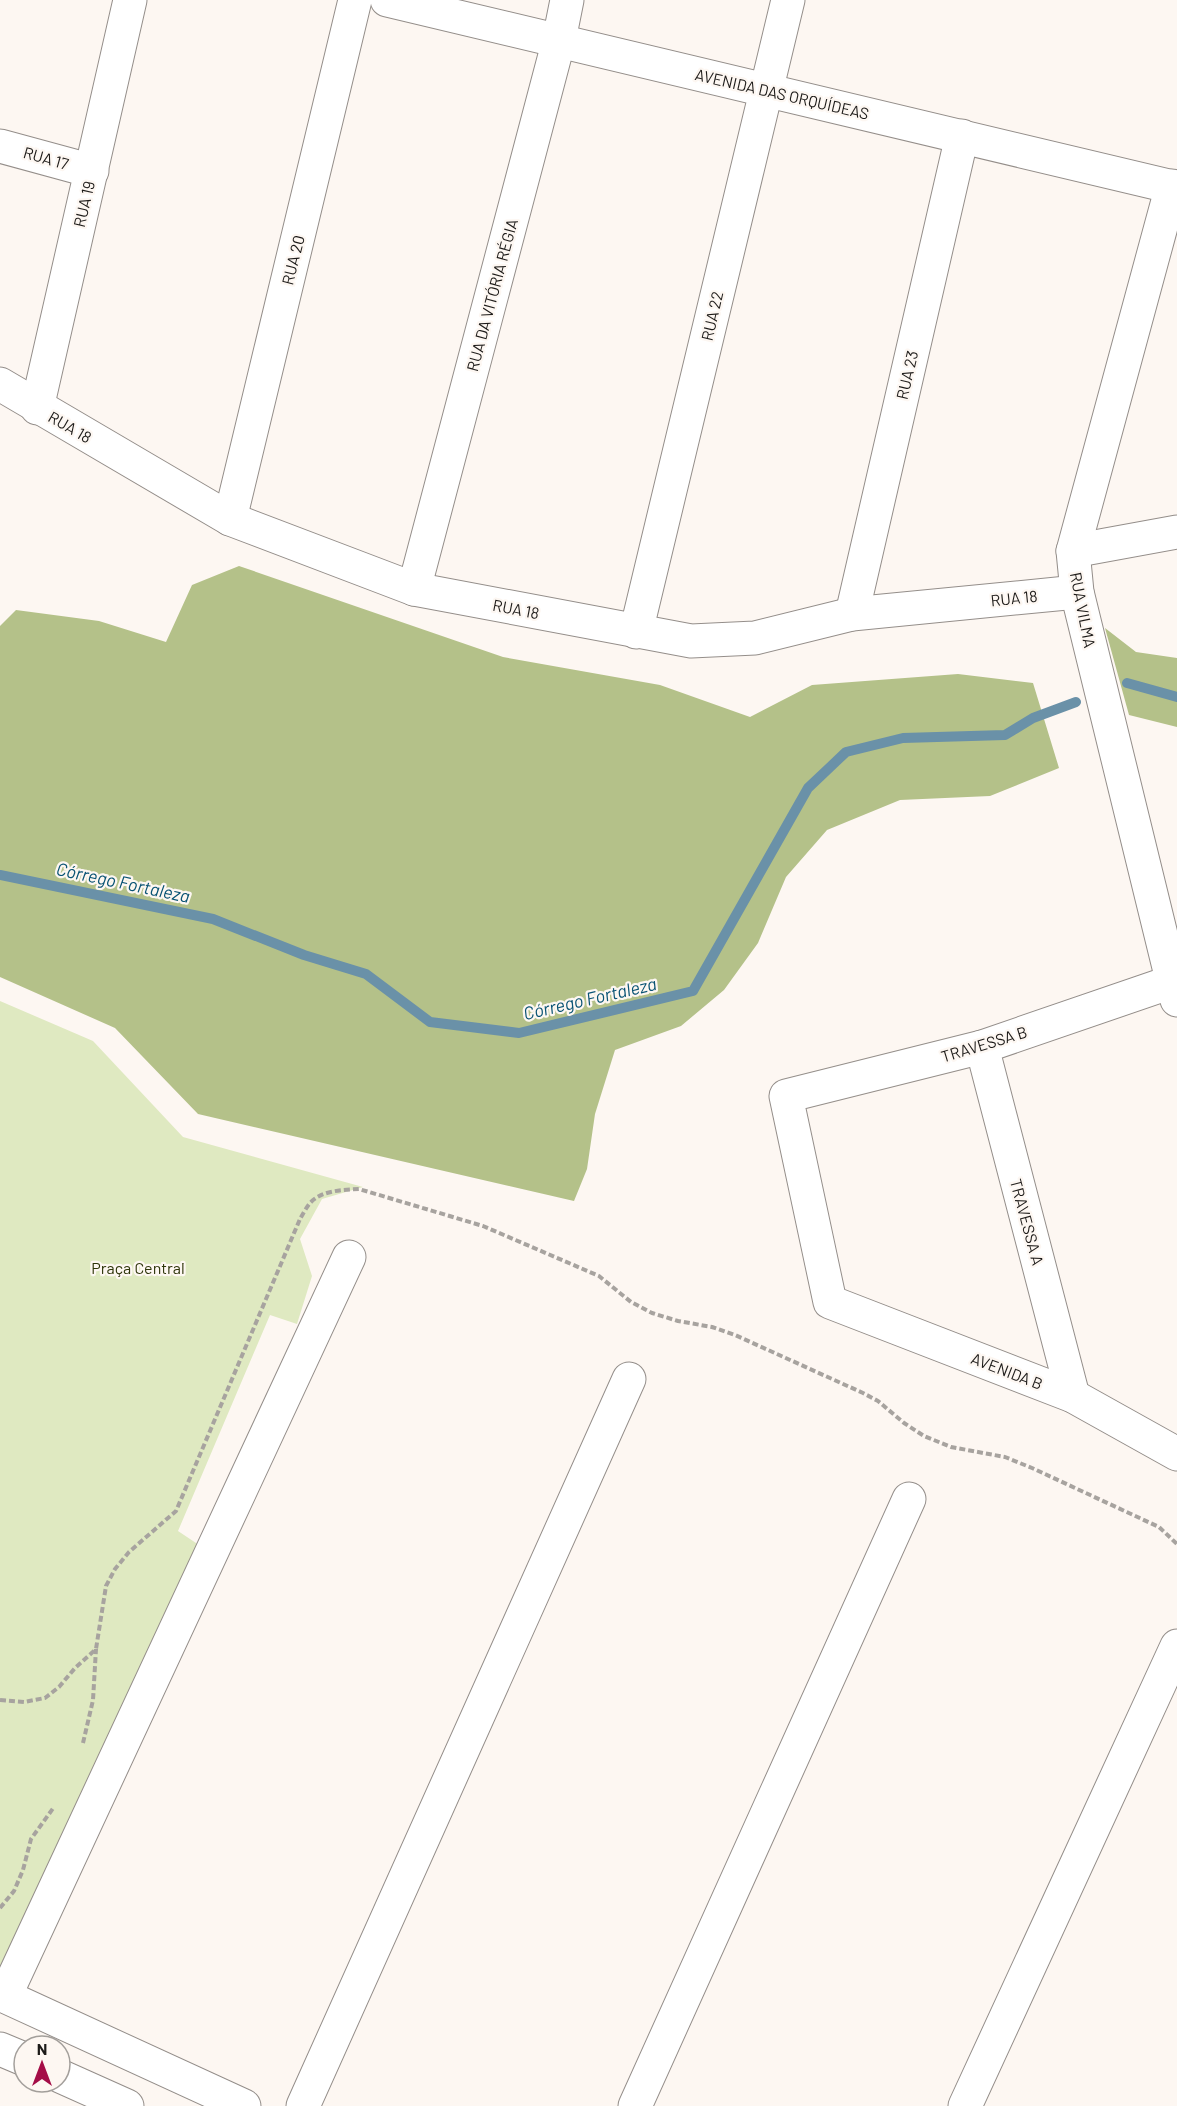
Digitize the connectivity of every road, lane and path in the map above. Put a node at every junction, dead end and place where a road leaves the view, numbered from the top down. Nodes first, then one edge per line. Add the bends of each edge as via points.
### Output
1 (130, 0) edge
2 (356, 0) edge
3 (387, 0) edge
4 (567, 0) edge
5 (788, 0) edge
6 (559, 40) junction
7 (766, 90) junction
8 (962, 136) junction
9 (0, 146) edge
10 (92, 171) junction
11 (1175, 187) edge
12 (0, 384) edge
13 (37, 408) junction
14 (230, 519) junction
15 (1177, 532) edge
16 (1073, 551) junction
17 (414, 589) junction
18 (1077, 592) junction
19 (852, 614) junction
20 (636, 632) junction
21 (1175, 987) edge
22 (982, 1047) junction
23 (349, 1257) dead end
24 (830, 1302) joint
25 (628, 1379) dead end
26 (1073, 1396) junction
27 (1177, 1454) edge
28 (909, 1499) dead end
29 (1177, 1544) edge
30 (1177, 1646) edge
31 (96, 1649) junction
32 (0, 1700) edge
33 (83, 1744) dead end
34 (58, 1801) dead end
35 (0, 1908) edge
36 (2, 1995) edge
37 (72, 2081) edge
38 (127, 2106) edge
39 (244, 2106) edge
40 (303, 2106) edge
41 (635, 2106) edge
42 (965, 2106) edge

1 - 10 street, RUA 19
2 - 14 street, RUA 20
3 - 6 street, AVENIDA DAS ORQUÍDEAS
4 - 6 street, RUA DA VITÓRIA RÉGIA
5 - 7 street, RUA 22
6 - 7 street, AVENIDA DAS ORQUÍDEAS
6 - 17 street, RUA DA VITÓRIA RÉGIA
7 - 8 street, AVENIDA DAS ORQUÍDEAS
7 - 20 street, RUA 22
8 - 11 street, AVENIDA DAS ORQUÍDEAS
8 - 19 street, RUA 23
9 - 10 street, RUA 17
10 - 13 street, RUA 19
11 - 16 street, RUA VILMA
12 - 13 street, RUA 18
13 - 14 street, RUA 18
14 - 17 street, RUA 18
15 - 16 street
16 - 18 street, RUA VILMA
17 - 20 street, RUA 18
18 - 19 street, RUA 18
18 - 21 street, RUA VILMA
19 - 20 street, RUA 18 via 755,638 691,641
21 - 22 street, TRAVESSA B
22 - 24 street, TRAVESSA B via 786,1096
22 - 26 street, TRAVESSA A
23 - 36 street
24 - 26 street, AVENIDA B
25 - 40 street
26 - 27 street, AVENIDA B
28 - 41 street
29 - 31 path via 1159,1527 1032,1468 924,1436 878,1401 735,1335 652,1313 631,1302 600,1276 504,1234 359,1189 340,1190 311,1202 300,1219 176,1511 129,1552 106,1586
30 - 42 street
31 - 32 path via 45,1698 24,1702
31 - 33 path via 93,1701
34 - 35 path via 31,1839 14,1891
36 - 39 street
37 - 38 street

